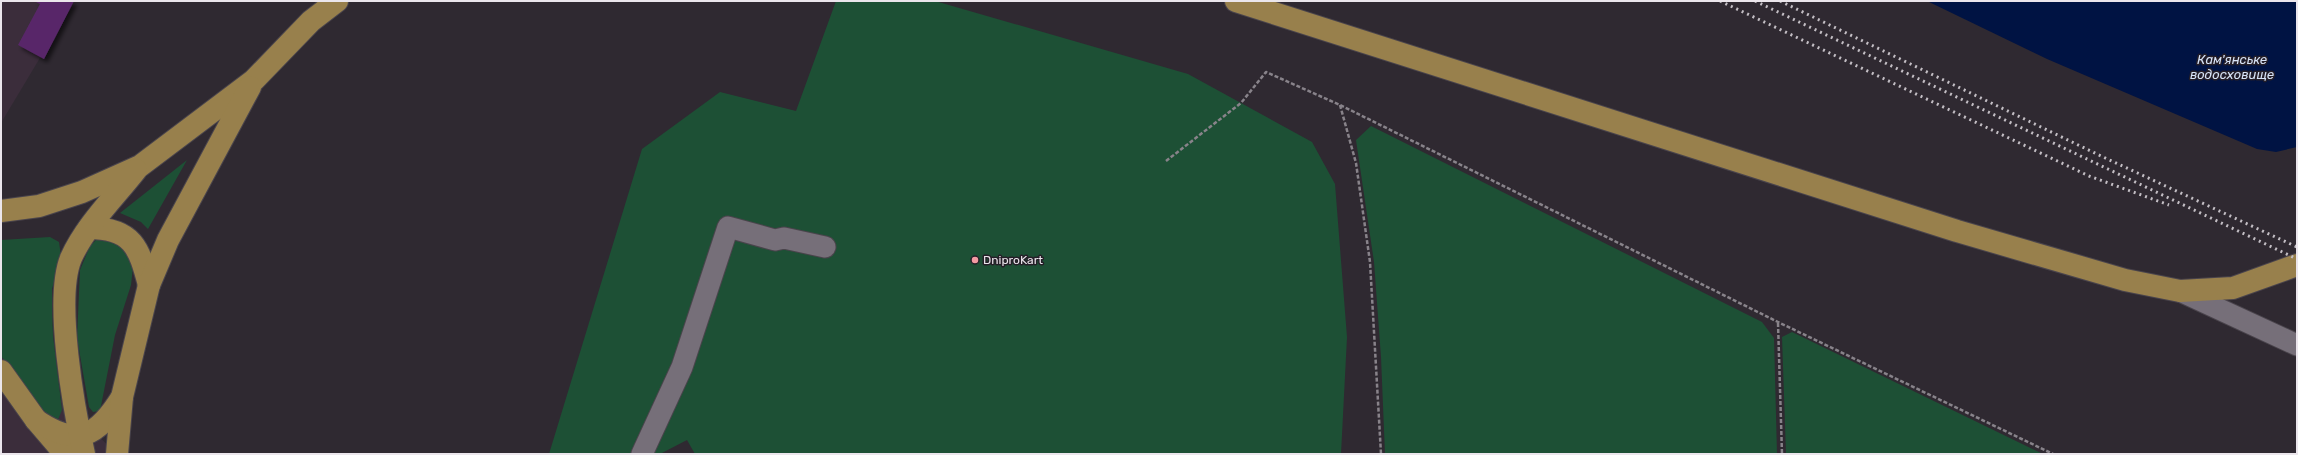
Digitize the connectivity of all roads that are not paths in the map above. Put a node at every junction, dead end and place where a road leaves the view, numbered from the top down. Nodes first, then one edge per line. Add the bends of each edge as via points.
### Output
1 (337, 1) edge
2 (1236, 1) edge
3 (254, 80) junction
4 (140, 166) junction
5 (1, 211) edge
6 (88, 228) junction
7 (825, 247) dead end
8 (2297, 265) edge
9 (149, 286) junction
10 (2180, 291) junction
11 (2297, 345) edge
12 (1, 370) edge
13 (122, 398) junction
14 (36, 420) junction
15 (82, 445) edge
16 (65, 454) edge
17 (117, 454) edge
18 (642, 454) edge

1 - 3 main road via 311,21
2 - 10 main road via 1957,231 2125,280
3 - 4 main road
3 - 9 main road via 168,240
4 - 5 main road via 82,192 39,206
4 - 6 main road
6 - 9 main road via 113,230 128,237 141,256
6 - 15 main road via 71,259 65,314 67,351
7 - 18 lane via 784,238 775,240 728,227 682,367
8 - 10 main road via 2233,288
9 - 13 main road
10 - 11 lane
12 - 14 main road
13 - 15 main road
13 - 17 main road
14 - 15 main road
14 - 16 main road

